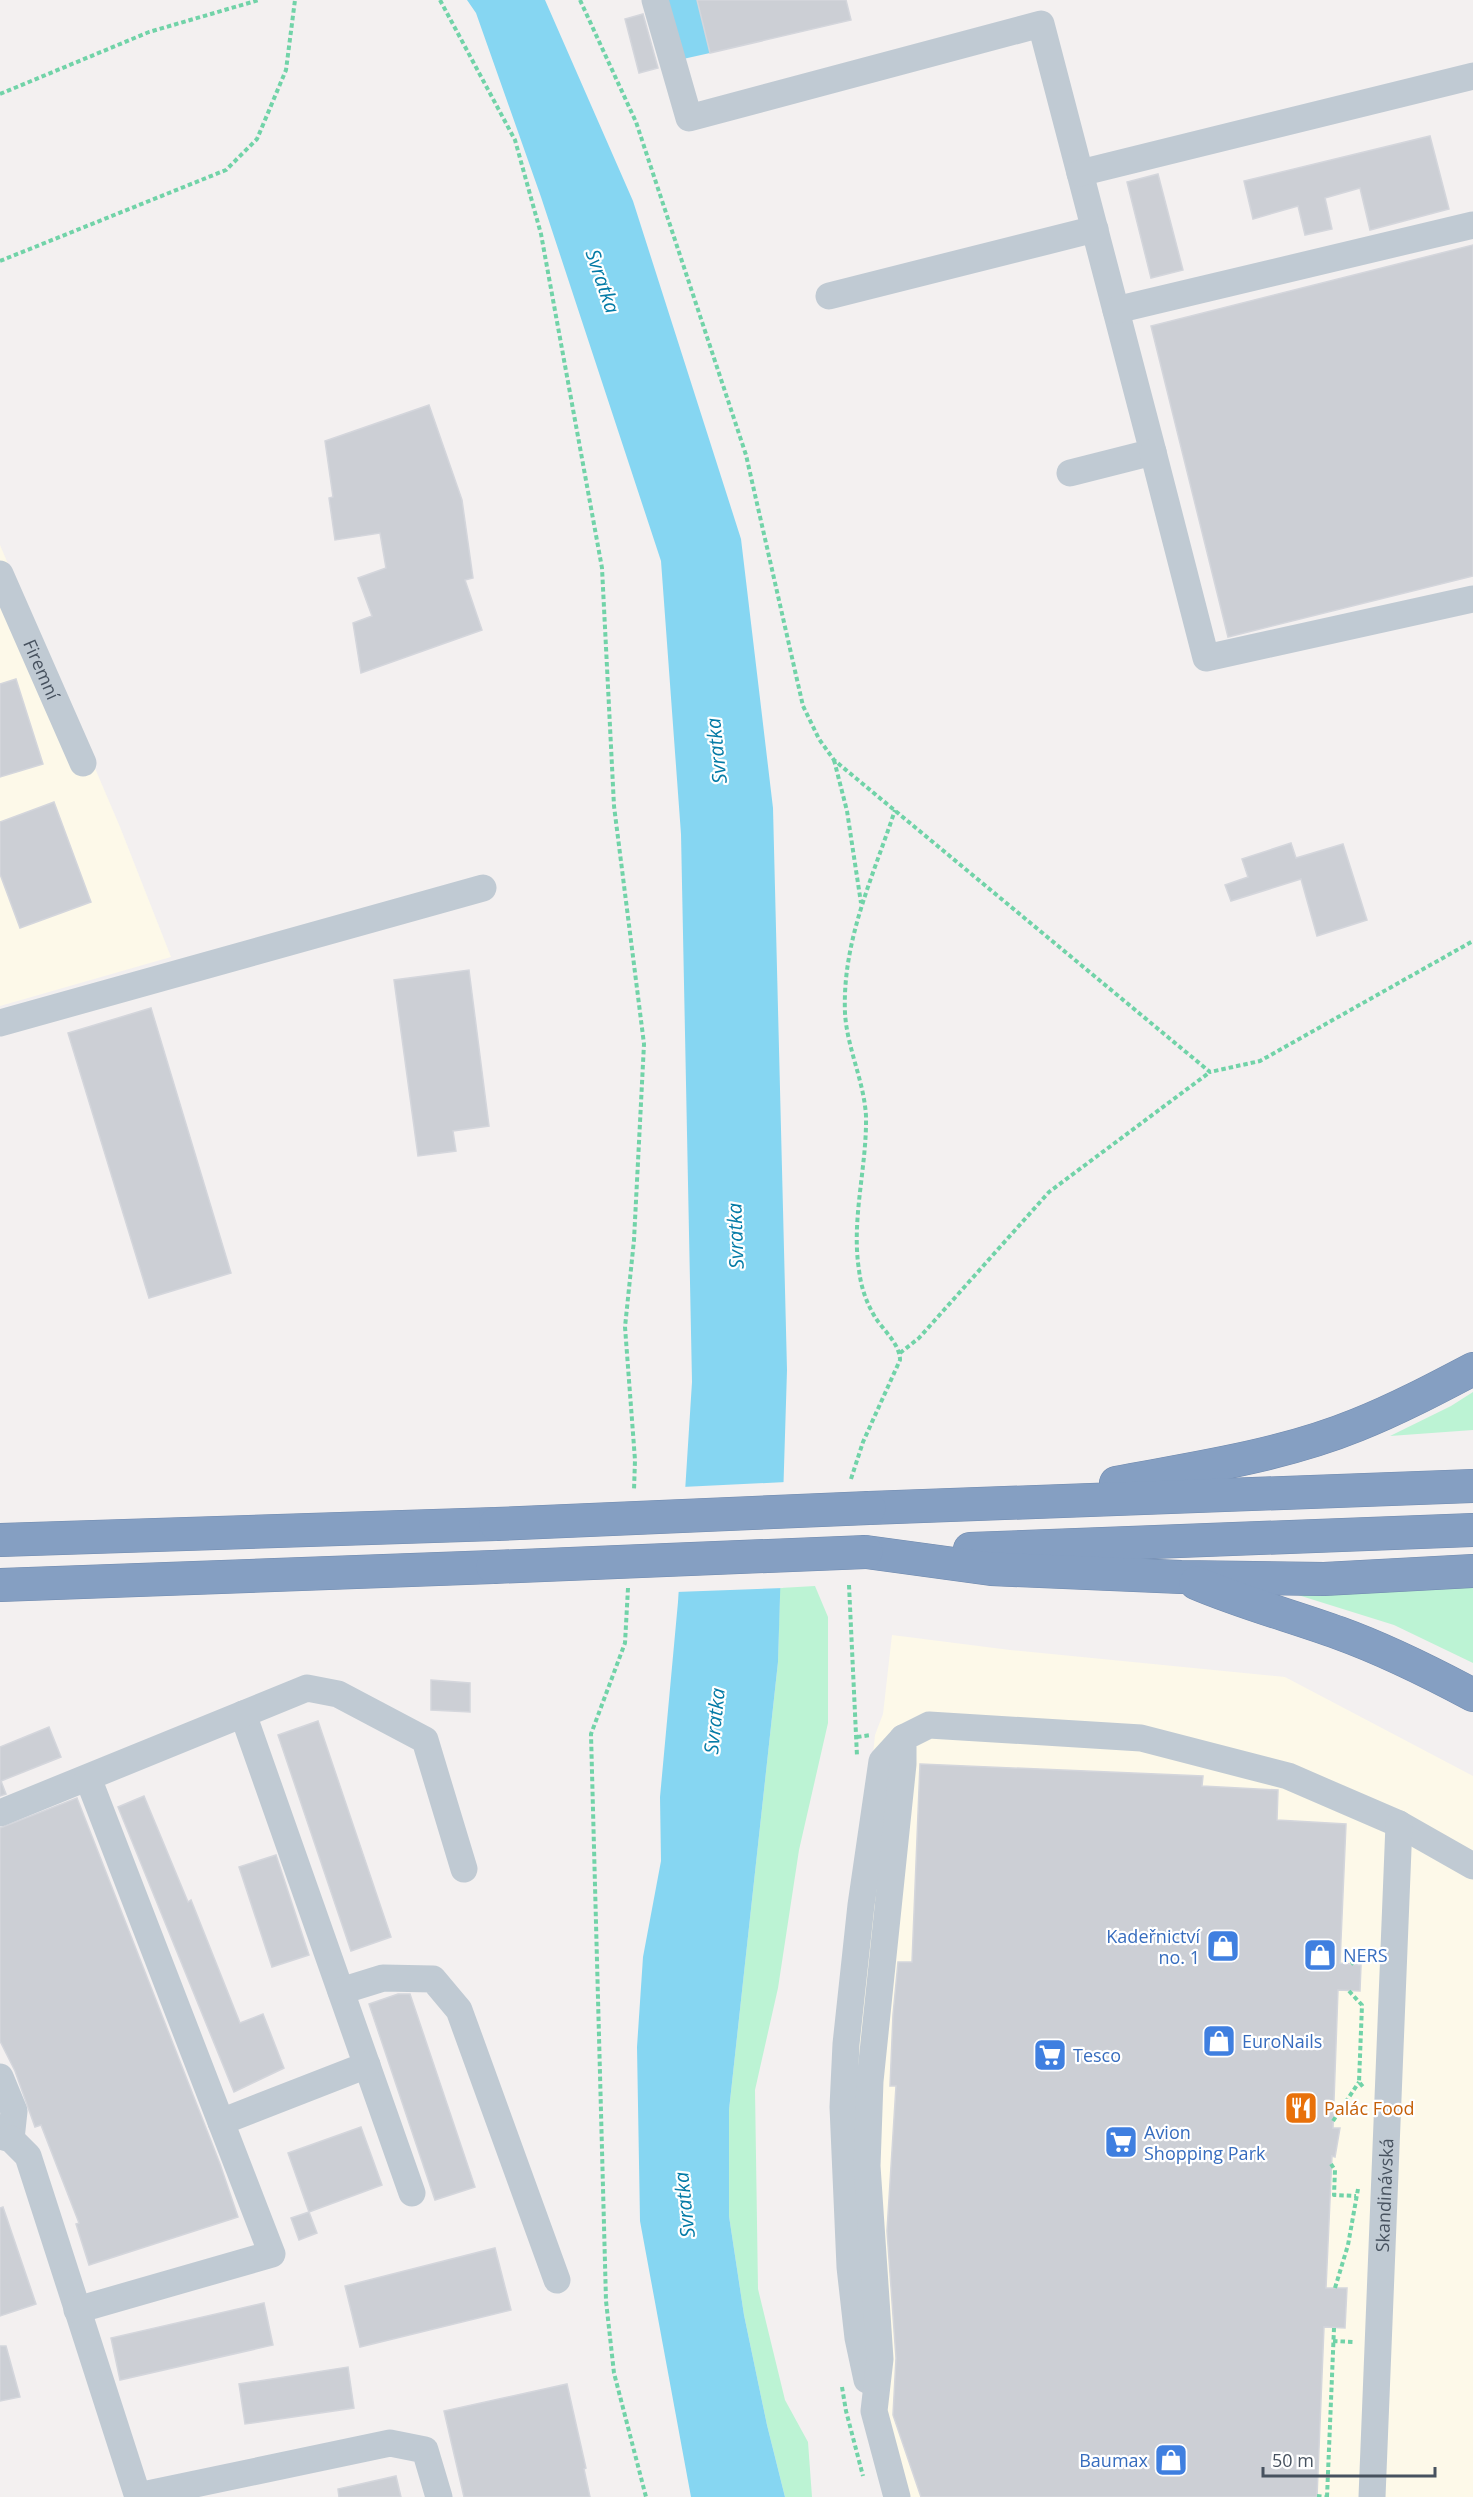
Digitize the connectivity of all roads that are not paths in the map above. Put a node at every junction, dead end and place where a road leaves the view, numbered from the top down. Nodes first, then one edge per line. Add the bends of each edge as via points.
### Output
1 (655, 0) edge
2 (1473, 76) edge
3 (1080, 173) junction
4 (1473, 225) edge
5 (1095, 229) junction
6 (829, 296) dead end
7 (1116, 310) junction
8 (1154, 452) junction
9 (1070, 473) dead end
10 (0, 574) edge
11 (1473, 599) edge
12 (82, 763) dead end
13 (483, 888) dead end
14 (0, 1023) edge
15 (1473, 1369) edge
16 (1473, 1486) edge
17 (1005, 1503) junction
18 (1473, 1530) edge
19 (0, 1540) edge
20 (866, 1552) junction
21 (1473, 1571) edge
22 (1181, 1577) junction
23 (0, 1585) edge
24 (1473, 1695) edge
25 (243, 1714) junction
26 (88, 1778) junction
27 (0, 1813) edge
28 (1399, 1824) junction
29 (1473, 1866) edge
30 (464, 1869) dead end
31 (341, 1992) junction
32 (367, 2065) junction
33 (0, 2077) edge
34 (221, 2122) junction
35 (5, 2137) edge
36 (412, 2193) dead end
37 (557, 2280) dead end
38 (78, 2310) junction
39 (884, 2447) junction
40 (138, 2497) edge
41 (439, 2497) edge
42 (897, 2497) edge
43 (914, 2497) edge
44 (1372, 2497) edge

1 - 3 street via 689,118 1041,24
2 - 3 street
3 - 5 street
4 - 7 street
5 - 6 street
5 - 7 street
7 - 8 street
8 - 9 street
8 - 11 street via 1206,658
10 - 12 street, Firemní
13 - 14 street
15 - 17 highway via 1420,1398 1355,1426 1280,1449
16 - 17 highway
17 - 19 highway, bridge
18 - 20 highway
20 - 22 highway via 991,1569
20 - 23 highway, bridge
21 - 22 highway via 1324,1579
22 - 24 highway via 1394,1655
25 - 26 street
25 - 30 street via 307,1688 338,1694 425,1740
25 - 31 street
26 - 27 street
26 - 34 street
28 - 29 street
28 - 39 street via 1288,1776 1141,1738 929,1725 903,1738 870,2081 867,2166 880,2359 874,2410
28 - 44 street, Skandinávská
31 - 32 street
31 - 37 street via 383,1978 433,1979 459,2010
32 - 34 street
32 - 36 street
33 - 35 street via 14,2111
34 - 38 street via 272,2254
35 - 38 street via 28,2156
38 - 40 street
39 - 42 street
39 - 43 street via 906,2476
40 - 41 street via 390,2443 425,2450

